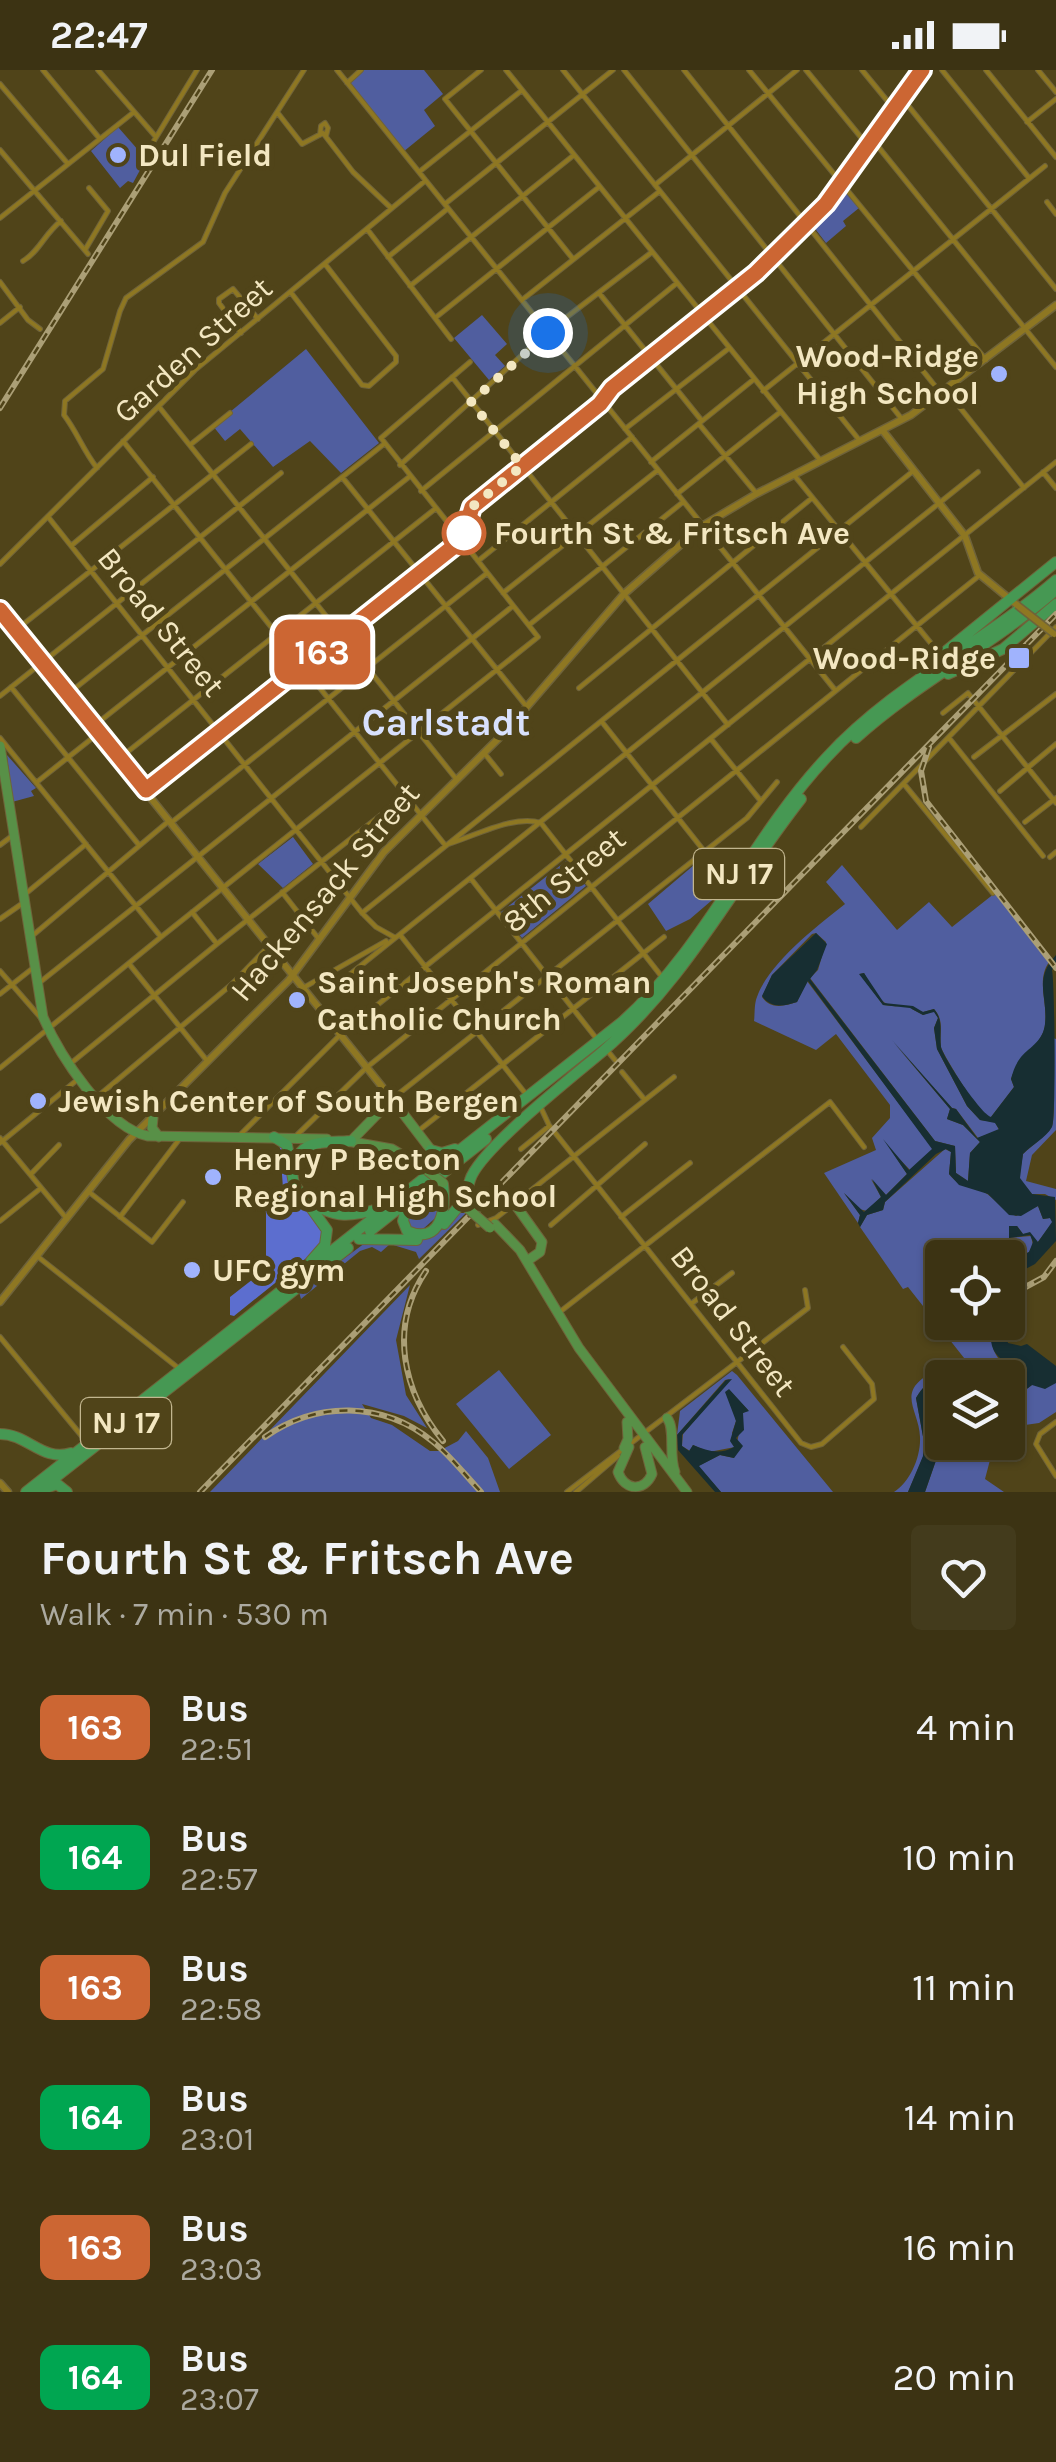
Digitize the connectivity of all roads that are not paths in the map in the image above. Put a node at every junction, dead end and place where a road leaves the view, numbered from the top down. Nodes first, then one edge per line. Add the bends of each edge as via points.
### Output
1 (43, 70) edge
2 (98, 70) edge
3 (197, 70) edge
4 (304, 70) edge
5 (337, 70) edge
6 (361, 70) edge
7 (481, 70) edge
8 (506, 70) edge
9 (563, 70) edge
10 (612, 70) edge
11 (624, 70) edge
12 (684, 70) edge
13 (749, 70) edge
14 (797, 70) edge
15 (806, 70) edge
16 (862, 70) edge
17 (942, 70) edge
18 (986, 70) edge
19 (1038, 70) edge
20 (921, 71) edge
21 (347, 82) junction
22 (0, 84) edge
23 (522, 90) junction
24 (582, 94) junction
25 (768, 94) junction
26 (1056, 96) edge
27 (902, 98) junction
28 (894, 109) junction
29 (134, 112) junction
30 (277, 112) junction
31 (548, 122) junction
32 (1028, 122) junction
33 (728, 126) junction
34 (470, 131) junction
35 (156, 137) junction
36 (100, 138) junction
37 (870, 142) junction
38 (149, 149) dead end
39 (0, 150) edge
40 (692, 154) junction
41 (574, 155) junction
42 (1056, 157) edge
43 (496, 163) junction
44 (68, 164) junction
45 (1045, 166) dead end
46 (419, 172) junction
47 (1028, 178) junction
48 (425, 180) junction
49 (842, 182) junction
50 (654, 185) junction
51 (599, 186) junction
52 (89, 188) dead end
53 (36, 190) junction
54 (660, 191) junction
55 (522, 196) junction
56 (1047, 202) dead end
57 (446, 206) junction
58 (392, 208) junction
59 (992, 208) junction
60 (1056, 214) edge
61 (0, 218) edge
62 (625, 219) junction
63 (61, 221) junction
64 (805, 224) junction
65 (548, 228) junction
66 (366, 229) junction
67 (470, 236) junction
68 (953, 240) junction
69 (652, 252) junction
70 (388, 257) junction
71 (772, 257) junction
72 (574, 259) junction
73 (23, 261) dead end
74 (325, 264) junction
75 (496, 268) junction
76 (914, 271) junction
77 (0, 282) edge
78 (676, 283) junction
79 (410, 286) junction
80 (737, 288) junction
81 (1056, 289) edge
82 (291, 292) junction
83 (599, 293) junction
84 (522, 300) junction
85 (1056, 304) edge
86 (870, 306) junction
87 (20, 307) junction
88 (703, 315) junction
89 (258, 318) junction
90 (435, 318) junction
91 (0, 323) edge
92 (625, 325) junction
93 (1025, 329) junction
94 (40, 330) dead end
95 (241, 333) junction
96 (548, 333) junction
97 (834, 333) junction
98 (451, 339) dead end
99 (729, 348) junction
100 (651, 357) junction
101 (986, 360) junction
102 (470, 362) dead end
103 (798, 363) junction
104 (574, 366) junction
105 (1056, 367) edge
106 (452, 377) junction
107 (754, 380) junction
108 (677, 389) junction
109 (764, 391) junction
110 (944, 392) junction
111 (603, 400) junction
112 (471, 402) junction
113 (158, 406) junction
114 (780, 412) junction
115 (230, 413) dead end
116 (903, 420) junction
117 (700, 422) junction
118 (625, 429) junction
119 (494, 431) junction
120 (883, 431) junction
121 (632, 437) junction
122 (123, 441) junction
123 (382, 441) junction
124 (861, 442) junction
125 (251, 444) dead end
126 (190, 445) junction
127 (725, 456) junction
128 (651, 462) junction
129 (821, 462) junction
130 (1056, 462) edge
131 (400, 465) junction
132 (522, 466) junction
133 (96, 468) junction
134 (658, 470) junction
135 (914, 471) junction
136 (978, 472) dead end
137 (1044, 472) junction
138 (280, 473) dead end
139 (213, 474) junction
140 (794, 475) junction
141 (410, 476) junction
142 (153, 477) junction
143 (342, 477) junction
144 (1024, 488) junction
145 (1056, 488) edge
146 (421, 491) junction
147 (677, 494) junction
148 (756, 494) junction
149 (812, 498) junction
150 (550, 502) junction
151 (683, 502) junction
152 (175, 504) junction
153 (939, 504) junction
154 (239, 506) junction
155 (472, 507) junction
156 (436, 508) junction
157 (368, 510) junction
158 (48, 516) junction
159 (449, 525) junction
160 (702, 526) junction
161 (838, 530) junction
162 (577, 535) junction
163 (200, 536) junction
164 (965, 536) junction
165 (265, 538) junction
166 (462, 540) junction
167 (394, 541) junction
168 (71, 546) junction
169 (478, 561) junction
170 (864, 562) junction
171 (1056, 562) edge
172 (731, 563) junction
173 (0, 564) edge
174 (602, 568) junction
175 (226, 569) junction
176 (91, 570) junction
177 (290, 570) junction
178 (487, 573) junction
179 (419, 574) junction
180 (980, 576) junction
181 (1056, 580) edge
182 (1056, 590) edge
183 (503, 593) junction
184 (624, 594) junction
185 (890, 594) junction
186 (758, 595) junction
187 (252, 601) junction
188 (116, 602) junction
189 (1014, 602) junction
190 (316, 603) junction
191 (1056, 604) edge
192 (446, 605) junction
193 (513, 606) junction
194 (0, 610) edge
195 (1038, 621) junction
196 (529, 625) junction
197 (915, 626) junction
198 (783, 627) junction
199 (652, 629) junction
200 (16, 630) junction
201 (1055, 632) edge
202 (278, 633) junction
203 (142, 636) junction
204 (342, 636) junction
205 (472, 638) junction
206 (934, 648) dead end
207 (810, 659) junction
208 (43, 660) junction
209 (678, 662) junction
210 (303, 667) junction
211 (168, 668) junction
212 (368, 668) junction
213 (498, 670) junction
214 (920, 686) junction
215 (11, 687) junction
216 (579, 688) dead end
217 (836, 690) junction
218 (69, 693) junction
219 (703, 694) junction
220 (1056, 694) edge
221 (0, 696) edge
222 (194, 699) junction
223 (394, 699) junction
224 (329, 700) junction
225 (527, 707) junction
226 (979, 707) junction
227 (872, 713) junction
228 (943, 714) dead end
229 (602, 722) junction
230 (728, 725) junction
231 (97, 728) junction
232 (220, 732) junction
233 (354, 732) junction
234 (420, 732) junction
235 (1002, 736) junction
236 (0, 738) edge
237 (949, 738) junction
238 (711, 739) junction
239 (1056, 744) edge
240 (0, 746) edge
241 (484, 753) junction
242 (628, 754) junction
243 (121, 757) junction
244 (974, 757) dead end
245 (67, 758) junction
246 (245, 764) junction
247 (380, 765) junction
248 (1028, 767) junction
249 (2, 769) edge
250 (737, 772) junction
251 (501, 774) dead end
252 (457, 780) junction
253 (777, 782) dead end
254 (36, 783) junction
255 (904, 784) junction
256 (653, 786) junction
257 (146, 790) junction
258 (1000, 791) dead end
259 (271, 796) junction
260 (406, 796) junction
261 (760, 800) junction
262 (1055, 800) edge
263 (420, 815) junction
264 (678, 818) junction
265 (171, 821) junction
266 (1025, 822) dead end
267 (542, 823) junction
268 (862, 827) dead end
269 (296, 829) junction
270 (13, 834) junction
271 (86, 844) junction
272 (0, 845) edge
273 (139, 845) junction
274 (446, 845) junction
275 (704, 852) junction
276 (1056, 852) edge
277 (198, 854) junction
278 (566, 855) junction
279 (322, 862) junction
280 (108, 872) junction
281 (471, 880) junction
282 (591, 884) junction
283 (731, 885) junction
284 (223, 886) junction
285 (282, 892) junction
286 (993, 893) dead end
287 (349, 896) junction
288 (23, 899) junction
289 (135, 904) junction
290 (192, 912) junction
291 (496, 912) junction
292 (362, 914) junction
293 (0, 919) edge
294 (249, 919) junction
295 (618, 922) junction
296 (160, 936) junction
297 (398, 937) junction
298 (664, 937) dead end
299 (30, 938) junction
300 (318, 938) junction
301 (217, 944) junction
302 (522, 944) junction
303 (270, 945) junction
304 (644, 954) junction
305 (128, 963) junction
306 (33, 968) junction
307 (426, 968) junction
308 (0, 971) edge
309 (293, 974) junction
310 (548, 977) junction
311 (664, 981) junction
312 (11, 985) junction
313 (36, 986) junction
314 (303, 988) junction
315 (329, 992) dead end
316 (0, 994) edge
317 (154, 995) junction
318 (452, 998) junction
319 (650, 1006) junction
320 (574, 1009) junction
321 (46, 1025) junction
322 (180, 1027) junction
323 (478, 1031) junction
324 (340, 1034) junction
325 (602, 1045) junction
326 (615, 1060) dead end
327 (208, 1062) junction
328 (70, 1064) junction
329 (502, 1065) junction
330 (0, 1068) edge
331 (366, 1068) junction
332 (622, 1072) dead end
333 (674, 1076) dead end
334 (81, 1077) junction
335 (96, 1097) junction
336 (528, 1097) junction
337 (392, 1099) junction
338 (644, 1099) junction
339 (542, 1108) junction
340 (153, 1118) junction
341 (368, 1124) junction
342 (494, 1125) junction
343 (550, 1126) junction
344 (417, 1132) junction
345 (136, 1134) junction
346 (181, 1136) junction
347 (159, 1137) junction
348 (237, 1137) junction
349 (274, 1138) junction
350 (295, 1138) junction
351 (1, 1140) edge
352 (351, 1141) junction
353 (368, 1143) junction
354 (646, 1144) dead end
355 (59, 1145) dead end
356 (864, 1147) dead end
357 (431, 1150) junction
358 (521, 1150) dead end
359 (574, 1156) junction
360 (690, 1163) dead end
361 (454, 1164) junction
362 (426, 1172) junction
363 (30, 1174) junction
364 (443, 1184) junction
365 (598, 1186) junction
366 (41, 1188) junction
367 (88, 1192) junction
368 (183, 1202) dead end
369 (468, 1203) junction
370 (514, 1203) junction
371 (389, 1206) junction
372 (120, 1217) junction
373 (621, 1217) junction
374 (67, 1219) junction
375 (0, 1221) edge
376 (478, 1225) dead end
377 (551, 1225) dead end
378 (492, 1226) junction
379 (358, 1240) junction
380 (644, 1246) junction
381 (38, 1256) junction
382 (527, 1261) junction
383 (732, 1272) dead end
384 (805, 1290) dead end
385 (281, 1292) junction
386 (0, 1302) edge
387 (691, 1304) junction
388 (558, 1314) junction
389 (0, 1337) edge
390 (843, 1347) dead end
391 (735, 1361) junction
392 (180, 1370) junction
393 (667, 1418) junction
394 (627, 1422) junction
395 (1056, 1422) edge
396 (0, 1434) edge
397 (643, 1441) junction
398 (85, 1446) junction
399 (624, 1450) junction
400 (1056, 1476) edge
401 (0, 1483) edge
402 (682, 1489) edge
403 (8, 1492) edge
404 (26, 1492) edge
405 (38, 1492) edge
406 (68, 1492) edge
407 (567, 1492) edge
408 (576, 1492) edge

1 - 36 street
2 - 29 street
3 - 35 street
4 - 30 street
5 - 21 street
6 - 21 street
7 - 34 street via 445,99
8 - 23 street
9 - 24 street
10 - 24 street
11 - 40 street
12 - 33 street
13 - 25 street
14 - 25 street
15 - 37 street
16 - 28 street
17 - 47 street
18 - 32 street
19 - 26 street
20 - 27 main road
21 - 46 street
22 - 44 street
23 - 31 street
23 - 34 street
24 - 31 street
24 - 50 street
25 - 33 street
25 - 49 street
26 - 32 street
27 - 28 main road
27 - 59 street
28 - 37 main road
29 - 35 street
29 - 36 street
30 - 58 street via 302,144 323,136
30 - 133 street via 225,193 206,238 126,298 102,370 65,401 64,415
31 - 41 street
31 - 43 street
32 - 42 street
33 - 40 street
33 - 64 street
34 - 43 street
34 - 46 street
35 - 38 street
36 - 44 street
37 - 49 main road
37 - 68 street
39 - 53 street
40 - 50 street
40 - 71 street
41 - 51 street
41 - 55 street
43 - 55 street
43 - 57 street
44 - 53 street
45 - 47 street
46 - 48 street
47 - 59 street
48 - 57 street
48 - 58 street, Garden Street
49 - 64 main road
49 - 76 street
50 - 54 street
51 - 62 street
51 - 65 street
52 - 63 street via 108,212 86,252
53 - 61 street
53 - 63 street
54 - 62 street
54 - 80 street
55 - 65 street
55 - 67 street
56 - 60 street
57 - 67 street
57 - 70 street
58 - 66 street, Garden Street
59 - 68 street
59 - 81 street
62 - 69 street
62 - 72 street
63 - 73 street
64 - 71 main road
64 - 86 street
65 - 72 street
65 - 75 street
66 - 70 street
66 - 74 street, Garden Street
67 - 75 street
67 - 79 street
68 - 76 street
68 - 93 street
69 - 78 street
69 - 83 street
70 - 79 street
71 - 80 main road
71 - 97 street
72 - 84 street
74 - 82 street, Garden Street
74 - 82 street via 396,356 369,386
75 - 84 street
75 - 90 street
76 - 86 street
76 - 101 street
77 - 87 street
78 - 88 street
78 - 92 street
79 - 90 street
80 - 88 main road
80 - 103 street
82 - 89 street, Garden Street
83 - 92 street
83 - 96 street
84 - 96 street
85 - 93 main road, Hackensack Street
86 - 97 street
86 - 110 street
87 - 91 street
87 - 94 street
88 - 99 street
88 - 100 main road
89 - 95 street, Garden Street
89 - 95 street via 234,289 219,299
90 - 98 street
92 - 100 street
92 - 104 street
93 - 101 main road, Hackensack Street
93 - 105 street
95 - 113 street, Garden Street
96 - 104 street
96 - 112 street
97 - 103 street
97 - 116 street
99 - 107 street
99 - 108 street
100 - 108 street
100 - 111 main road
101 - 110 main road, Hackensack Street
102 - 106 street
103 - 109 street
103 - 124 street
104 - 111 street
104 - 119 street
106 - 112 street
106 - 123 street
107 - 109 street
107 - 117 street
108 - 117 street
108 - 118 street
109 - 114 street
110 - 116 main road, Hackensack Street
110 - 144 street
111 - 118 street
111 - 132 main road
112 - 119 street
112 - 131 street
113 - 122 street, Garden Street
113 - 126 street
114 - 127 street
114 - 129 street
115 - 126 street
116 - 120 main road, Hackensack Street
117 - 127 street
117 - 128 street
118 - 121 street
119 - 132 street
119 - 146 street
120 - 124 main road, Hackensack Street
120 - 135 main road
121 - 128 street
121 - 150 street
122 - 133 street, Garden Street
122 - 142 street
123 - 131 street
123 - 143 street
124 - 129 main road, Hackensack Street
125 - 139 street
126 - 139 street
127 - 147 street
127 - 148 street
128 - 134 street
129 - 140 main road, Hackensack Street
130 - 137 street
131 - 141 street
132 - 150 street
132 - 155 main road
133 - 158 street, Garden Street
134 - 147 street
134 - 162 street
135 - 153 main road
135 - 161 street
136 - 153 street
137 - 144 street
137 - 145 street
138 - 154 street
139 - 152 street
139 - 154 street
140 - 148 main road, Hackensack Street
140 - 149 street
141 - 146 street
141 - 157 street
142 - 152 street
142 - 168 street
143 - 157 street
143 - 165 street
144 - 164 street
146 - 156 street
147 - 151 street
148 - 160 main road, Hackensack Street
149 - 161 street
149 - 172 street
150 - 162 street
150 - 169 street
151 - 160 street
151 - 174 street
152 - 163 street
152 - 176 street
153 - 164 main road
153 - 170 street
154 - 163 street
154 - 165 street
155 - 159 main road
155 - 166 main road
156 - 159 street
156 - 167 street
157 - 167 street
157 - 177 street
158 - 168 street, Broad Street
158 - 173 street, Garden Street
159 - 166 street
160 - 172 street
160 - 184 main road, Hackensack Street
161 - 170 street
161 - 186 street
162 - 174 street
162 - 183 street
163 - 175 street
163 - 188 street
164 - 180 main road
164 - 185 street
165 - 175 street
165 - 177 street
166 - 169 street
166 - 179 street
167 - 179 street
167 - 190 street
168 - 176 street, Broad Street
169 - 178 street
170 - 185 street
170 - 198 street
171 - 189 highway
172 - 186 street
172 - 199 street
174 - 184 street
174 - 196 street
175 - 187 street
175 - 203 street
176 - 188 street, Broad Street
176 - 200 street
177 - 187 street
177 - 190 street
178 - 183 street
178 - 192 street
179 - 192 street
179 - 204 street
180 - 189 main road
180 - 197 street, 8th Street
181 - 227 highway, NJ 17
182 - 214 highway, NJ 17
183 - 193 street
184 - 199 street
184 - 225 main road, Hackensack Street
185 - 197 street
185 - 207 street
186 - 198 street
186 - 209 street
187 - 202 street
187 - 211 street
188 - 203 street, Broad Street
188 - 208 street
189 - 195 main road, bridge
189 - 227 highway
190 - 202 street
190 - 204 street
191 - 195 highway
192 - 205 street
192 - 212 street
193 - 196 street
193 - 205 street
194 - 200 main road
195 - 201 main road, bridge
195 - 214 highway via 996,653
196 - 213 street via 538,638
197 - 206 street
197 - 217 street, 8th Street
198 - 207 street
198 - 219 street
199 - 209 street
199 - 216 street
200 - 208 main road
201 - 226 street
202 - 210 street
202 - 222 street
203 - 211 street, Broad Street
203 - 218 street
204 - 210 street
204 - 212 street
205 - 213 street
205 - 223 street
207 - 217 street
207 - 230 street
208 - 215 street
208 - 218 main road
209 - 219 street
209 - 229 street
210 - 224 street
210 - 232 street
211 - 222 street, Broad Street
211 - 231 street
212 - 223 street
212 - 224 street
213 - 225 street
213 - 234 street
214 - 319 highway, NJ 17 via 823,771
215 - 221 street
215 - 245 street
217 - 250 street, 8th Street
218 - 231 main road
219 - 230 street
219 - 242 street
220 - 235 street
222 - 232 street, Broad Street
222 - 243 street
223 - 233 street
223 - 234 street
224 - 233 street
224 - 246 street
225 - 241 main road, Hackensack Street
226 - 228 street via 968,693
226 - 235 street
226 - 237 street
227 - 283 highway, NJ 17 via 820,764
229 - 242 street
229 - 274 street
230 - 238 street
231 - 243 main road
231 - 245 street
232 - 246 street, Broad Street
232 - 257 street
233 - 247 street
233 - 259 street
234 - 247 street
234 - 252 street
235 - 244 street
235 - 248 street
236 - 254 street
237 - 255 street
237 - 276 street via 1046,856
238 - 250 street
238 - 256 street
239 - 248 street
240 - 249 main road
241 - 251 street
241 - 252 main road, Hackensack Street
242 - 256 street
242 - 267 street
243 - 257 main road
245 - 254 street
245 - 273 street
246 - 259 street, Broad Street
246 - 265 street
247 - 260 street
247 - 269 street
248 - 258 street
248 - 262 street
249 - 270 main road
250 - 261 street
250 - 264 street, 8th Street
252 - 263 main road, Hackensack Street
253 - 261 street
254 - 271 street
255 - 268 street
255 - 286 street
256 - 264 street
256 - 278 street
257 - 265 main road
259 - 269 street, Broad Street
259 - 277 street
260 - 263 street
260 - 279 street
261 - 275 street
262 - 266 street
263 - 274 street
263 - 287 main road, Hackensack Street
264 - 275 street
264 - 282 street, 8th Street
265 - 273 street
265 - 277 main road
267 - 274 street via 502,827
267 - 278 street
267 - 281 street
269 - 279 street, Broad Street
269 - 284 street
270 - 272 street
270 - 288 main road
271 - 280 street
271 - 288 street
273 - 280 street
274 - 292 street
275 - 283 street
275 - 295 street
277 - 284 main road
277 - 289 street
278 - 282 street
278 - 291 street
279 - 285 street
279 - 287 street, Broad Street
280 - 289 street
280 - 299 street
281 - 291 street
281 - 297 street
282 - 295 street
282 - 302 street, 8th Street
283 - 311 highway, NJ 17
284 - 290 street
284 - 294 main road
285 - 294 street
285 - 300 street
287 - 292 street, Broad Street
287 - 300 main road, Hackensack Street
288 - 293 street
288 - 299 main road
289 - 296 street
289 - 313 street
290 - 296 street
290 - 301 street
291 - 302 street
291 - 307 street
292 - 297 street, Broad Street
294 - 301 street
294 - 303 main road
295 - 304 street
295 - 310 street
296 - 305 street
297 - 307 street, Broad Street
297 - 314 street
297 - 315 street
298 - 304 street
299 - 306 main road
300 - 309 main road, Hackensack Street
301 - 317 street
302 - 310 street
302 - 318 street, 8th Street
303 - 309 main road
303 - 322 street
304 - 311 street
304 - 320 street
305 - 317 street
305 - 321 street
306 - 312 street
306 - 313 main road
307 - 318 street, Broad Street
307 - 324 street
308 - 312 street
309 - 314 main road
309 - 327 main road, Hackensack Street
310 - 320 street
310 - 323 street
311 - 325 highway, NJ 17
312 - 316 street
312 - 321 street
313 - 321 main road
314 - 324 main road
317 - 322 street
317 - 328 street
318 - 323 street, Broad Street
318 - 331 street, 8th Street
319 - 325 highway
319 - 361 highway, NJ 17
320 - 325 street
320 - 329 street
321 - 328 main road
321 - 330 street
322 - 327 street
322 - 335 street
323 - 329 street, Broad Street
323 - 337 street
324 - 331 main road
324 - 348 street
325 - 326 street
325 - 336 highway, NJ 17
325 - 339 highway
327 - 340 main road, Hackensack Street
328 - 334 main road
329 - 336 street, Broad Street
329 - 344 street
331 - 337 main road
331 - 350 street, 8th Street
332 - 338 street
333 - 338 street
334 - 335 main road
334 - 351 street
335 - 345 main road
336 - 342 highway, NJ 17
337 - 341 main road
337 - 344 main road
338 - 359 street
339 - 343 street, Broad Street
339 - 369 highway via 474,1171
340 - 345 main road, Hackensack Street
340 - 347 main road
341 - 352 main road
341 - 353 main road
342 - 357 highway via 452,1151
342 - 362 highway, NJ 17
343 - 358 street
343 - 359 street, Broad Street
344 - 357 main road
345 - 347 main road
345 - 367 main road, Hackensack Street
346 - 347 main road
346 - 348 main road
346 - 372 street
348 - 349 main road
349 - 350 main road
349 - 385 highway via 287,1146 294,1184 328,1236
350 - 352 main road
351 - 363 street
352 - 353 main road
352 - 371 highway via 317,1143 299,1152 302,1188 332,1214
353 - 362 main road via 398,1151
354 - 365 street
355 - 363 street
356 - 380 street via 830,1102
357 - 362 highway
359 - 365 street, Broad Street
359 - 370 street
360 - 373 street
361 - 364 highway via 406,1212 409,1233 424,1233 442,1220
361 - 379 highway, NJ 17
362 - 364 main road, bridge
362 - 371 highway, NJ 17
363 - 366 street
364 - 369 main road
365 - 373 street, Broad Street
365 - 377 street
366 - 374 street
366 - 375 street
367 - 372 street
367 - 374 main road, Hackensack Street
368 - 372 street via 152,1242
369 - 378 main road, bridge
369 - 379 highway via 426,1237
370 - 376 street
370 - 382 main road via 542,1242
371 - 385 highway, NJ 17
373 - 380 street, Broad Street
374 - 381 main road, Hackensack Street
378 - 382 main road
378 - 394 main road
379 - 405 highway, NJ 17
380 - 387 street, Broad Street
380 - 388 street
381 - 386 main road, Hackensack Street
381 - 392 street
382 - 388 main road
383 - 387 street
384 - 391 street via 808,1308
385 - 392 highway, NJ 17
387 - 391 street, Broad Street
388 - 397 main road
389 - 398 street
390 - 391 street, Broad Street via 872,1384 874,1399 815,1447 801,1443
391 - 393 street
392 - 398 highway, NJ 17
393 - 397 street
393 - 402 main road via 670,1457
394 - 397 main road
394 - 399 main road
395 - 400 street via 1036,1444
396 - 398 highway via 52,1456
397 - 399 street
397 - 399 main road via 652,1474 646,1484 624,1484 618,1472
397 - 402 main road
398 - 404 highway, NJ 17
399 - 407 street
399 - 408 street
401 - 403 main road
405 - 406 highway via 58,1484

